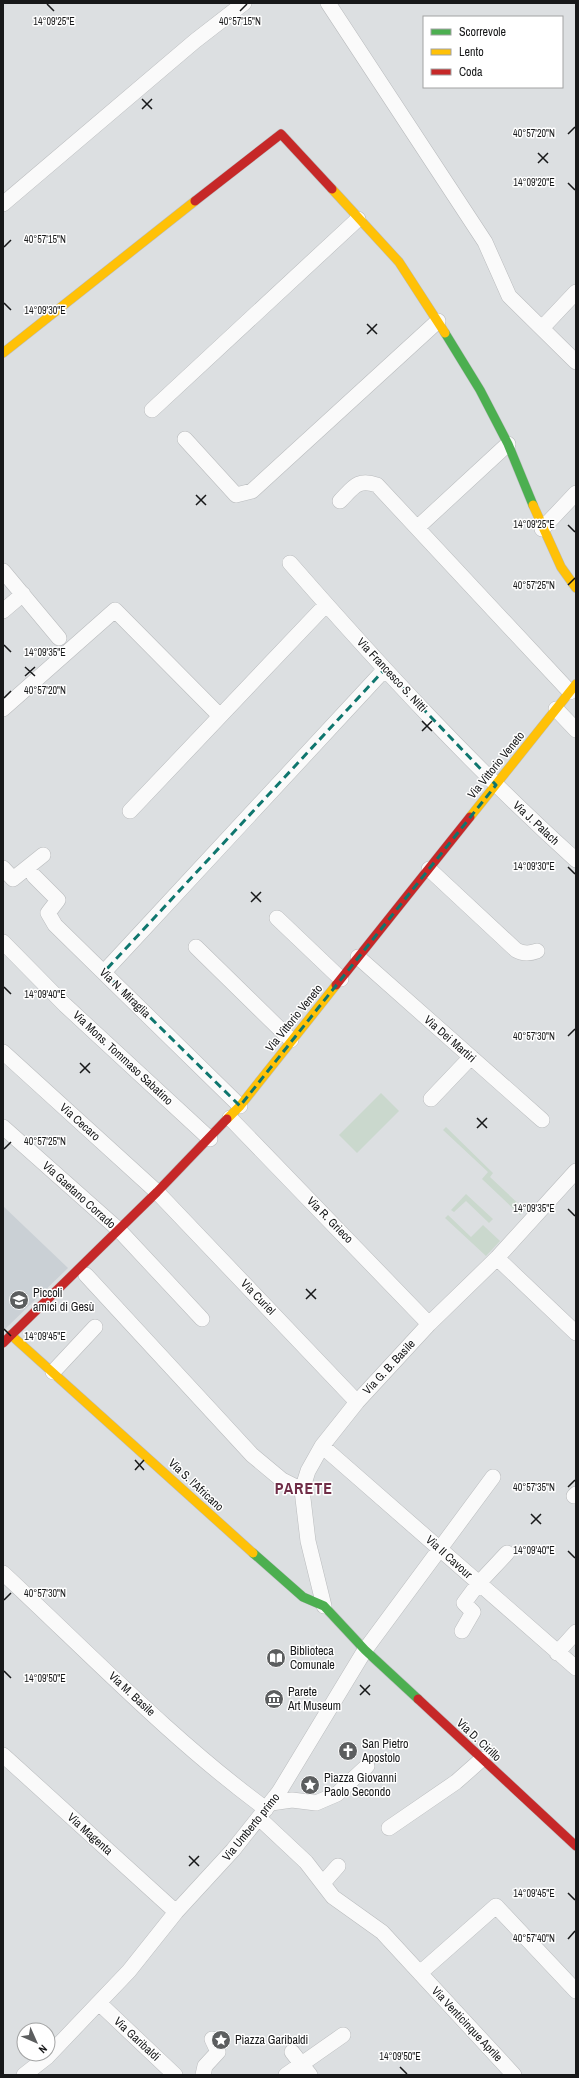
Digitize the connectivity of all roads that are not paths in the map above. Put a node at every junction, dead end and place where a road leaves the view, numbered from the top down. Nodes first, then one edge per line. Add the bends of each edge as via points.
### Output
1 (244, 3) edge
2 (328, 3) edge
3 (3, 204) edge
4 (358, 219) junction
5 (576, 292) edge
6 (438, 321) junction
7 (542, 328) junction
8 (3, 354) edge
9 (576, 362) edge
10 (152, 410) dead end
11 (185, 440) dead end
12 (508, 444) junction
13 (576, 493) edge
14 (340, 501) dead end
15 (418, 527) junction
16 (542, 529) junction
17 (290, 563) dead end
18 (3, 571) edge
19 (576, 588) edge
20 (23, 594) junction
21 (320, 611) dead end
22 (3, 612) edge
23 (59, 638) dead end
24 (385, 669) junction
25 (573, 688) edge
26 (3, 709) edge
27 (556, 709) junction
28 (220, 716) junction
29 (576, 730) edge
30 (496, 785) junction
31 (130, 811) dead end
32 (43, 855) dead end
33 (576, 860) edge
34 (3, 868) edge
35 (429, 869) junction
36 (34, 876) dead end
37 (277, 918) dead end
38 (3, 942) edge
39 (196, 947) dead end
40 (537, 951) dead end
41 (358, 957) junction
42 (104, 972) junction
43 (341, 979) junction
44 (291, 1040) junction
45 (3, 1052) edge
46 (471, 1057) junction
47 (431, 1099) dead end
48 (240, 1106) junction
49 (230, 1118) junction
50 (542, 1120) dead end
51 (3, 1127) edge
52 (210, 1139) junction
53 (576, 1171) edge
54 (157, 1192) junction
55 (119, 1230) junction
56 (497, 1258) junction
57 (82, 1271) junction
58 (202, 1319) dead end
59 (429, 1324) junction
60 (95, 1327) dead end
61 (576, 1333) edge
62 (11, 1335) junction
63 (3, 1343) edge
64 (52, 1372) junction
65 (357, 1402) junction
66 (322, 1446) junction
67 (493, 1477) dead end
68 (302, 1490) junction
69 (440, 1549) junction
70 (507, 1554) dead end
71 (3, 1573) edge
72 (478, 1584) junction
73 (324, 1606) junction
74 (462, 1631) dead end
75 (576, 1632) edge
76 (365, 1650) junction
77 (557, 1653) junction
78 (576, 1668) edge
79 (3, 1756) edge
80 (482, 1759) junction
81 (367, 1766) dead end
82 (265, 1810) junction
83 (389, 1828) dead end
84 (576, 1846) edge
85 (338, 1866) dead end
86 (323, 1883) junction
87 (176, 1912) junction
88 (420, 1973) junction
89 (576, 1991) edge
90 (99, 2003) junction
91 (343, 2035) dead end
92 (212, 2039) dead end
93 (301, 2064) edge
94 (24, 2075) edge
95 (175, 2075) edge
96 (203, 2075) edge
97 (286, 2075) edge
98 (514, 2075) edge

1 - 3 street via 195,41
2 - 7 street via 485,242 509,296
4 - 6 street via 399,262
4 - 8 street via 281,134
4 - 10 street
5 - 7 street
6 - 11 street via 252,491 236,495
6 - 12 street via 480,390
7 - 9 street
12 - 15 street
12 - 16 street
13 - 16 street
14 - 15 street via 357,484 366,481 377,485
15 - 25 street
16 - 19 street via 561,568
17 - 24 street, Via Francesco S. Nitti
18 - 20 street
20 - 22 street
20 - 23 street
21 - 28 street
24 - 30 street, Via Francesco S. Nitti
24 - 42 street
25 - 27 street, Via Vittorio Veneto
26 - 28 street via 115,610
27 - 29 street
27 - 30 street, Via Vittorio Veneto
28 - 31 street
30 - 33 street, Via J. Palach
30 - 35 street, Via Vittorio Veneto
32 - 34 street via 13,879
35 - 40 street via 516,950 529,954
35 - 41 street, Via Vittorio Veneto
36 - 42 street, Via N. Miraglia via 58,900 48,913 54,925
37 - 43 street
38 - 52 street, Via Mons. Tommaso Sabatino via 65,1004
39 - 44 street
41 - 43 street, Via Vittorio Veneto
41 - 46 street, Via Dei Martiri
42 - 48 street, Via N. Miraglia
43 - 44 street, Via Vittorio Veneto
44 - 48 street, Via Vittorio Veneto
45 - 54 street, Via Cecaro
46 - 47 street
46 - 50 street, Via Dei Martiri
48 - 49 street, Via Vittorio Veneto
49 - 52 street, Via Vittorio Veneto
49 - 59 street, Via R. Grieco
51 - 55 street, Via Gaetano Corrado
52 - 54 street, Via Vittorio Veneto
53 - 56 street, Via G. B. Basile
54 - 55 street, Via Vittorio Veneto
54 - 65 street, Via Curiel
55 - 57 street, Via Vittorio Veneto
55 - 58 street, Via Gaetano Corrado
56 - 59 street, Via G. B. Basile
56 - 61 street
57 - 62 street, Via Vittorio Veneto
57 - 68 street via 252,1455 282,1480
59 - 65 street, Via G. B. Basile
60 - 64 street
62 - 63 street, Via Vittorio Veneto
62 - 64 street, Via S. l'Africano
64 - 73 street, Via S. l'Africano via 304,1596
65 - 66 street, Via G. B. Basile
66 - 68 street, Via G. B. Basile via 308,1471
66 - 69 street, Via II Cavour
67 - 69 street, Via Umberto primo
68 - 73 street, Via G. B. Basile via 308,1541
69 - 72 street, Via II Cavour
69 - 76 street, Via Umberto primo
70 - 72 street
71 - 82 street, Via M. Basile via 182,1740
72 - 74 street via 464,1603 474,1612
72 - 77 street, Via II Cavour
73 - 76 street, Via S. l'Africano
75 - 77 street
76 - 80 street, Via D. Cirillo
76 - 82 street, Via Umberto primo via 279,1792
77 - 78 street, Via II Cavour
79 - 87 street, Via Magenta
80 - 83 street via 456,1782
80 - 84 street, Via D. Cirillo
81 - 82 street, Via Umberto primo via 337,1794 316,1803 292,1800
82 - 86 street, Via Venticinque Aprile
82 - 87 street, Via Umberto primo via 223,1863
85 - 86 street
86 - 88 street, Via Venticinque Aprile via 338,1902 382,1932
87 - 90 street, Via Umberto primo via 129,1971
88 - 89 street via 496,1906
88 - 98 street, Via Venticinque Aprile
90 - 94 street, Via Umberto primo via 47,2057
90 - 95 street, Via Garibaldi
91 - 93 street
92 - 96 street via 218,2052 205,2066
93 - 97 street

